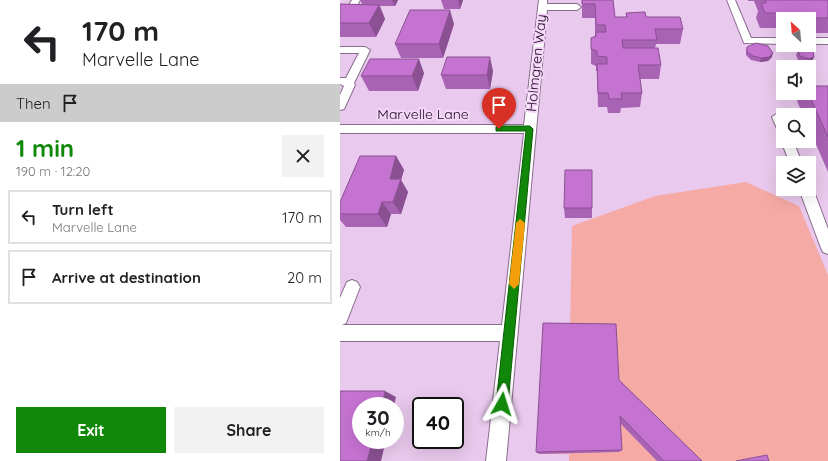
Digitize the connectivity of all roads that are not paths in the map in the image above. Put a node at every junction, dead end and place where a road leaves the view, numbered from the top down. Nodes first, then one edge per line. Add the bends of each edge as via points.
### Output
1 (356, 0) edge
2 (731, 0) edge
3 (542, 4) edge
4 (577, 7) dead end
5 (340, 10) edge
6 (776, 41) edge
7 (816, 41) edge
8 (828, 41) edge
9 (340, 50) edge
10 (345, 82) edge
11 (340, 106) edge
12 (340, 129) edge
13 (530, 129) junction
14 (809, 196) edge
15 (828, 248) edge
16 (352, 287) dead end
17 (340, 318) edge
18 (340, 333) edge
19 (509, 333) junction
20 (496, 461) edge

1 - 5 street via 355,11
2 - 6 street via 748,41
3 - 4 street
3 - 13 street, Holmgren Way
7 - 8 street
9 - 10 street via 365,50
10 - 11 street via 350,85
12 - 13 street, Marvelle Lane
13 - 19 street, Holmgren Way
14 - 15 street
16 - 17 street
18 - 19 street
19 - 20 street, Holmgren Way

